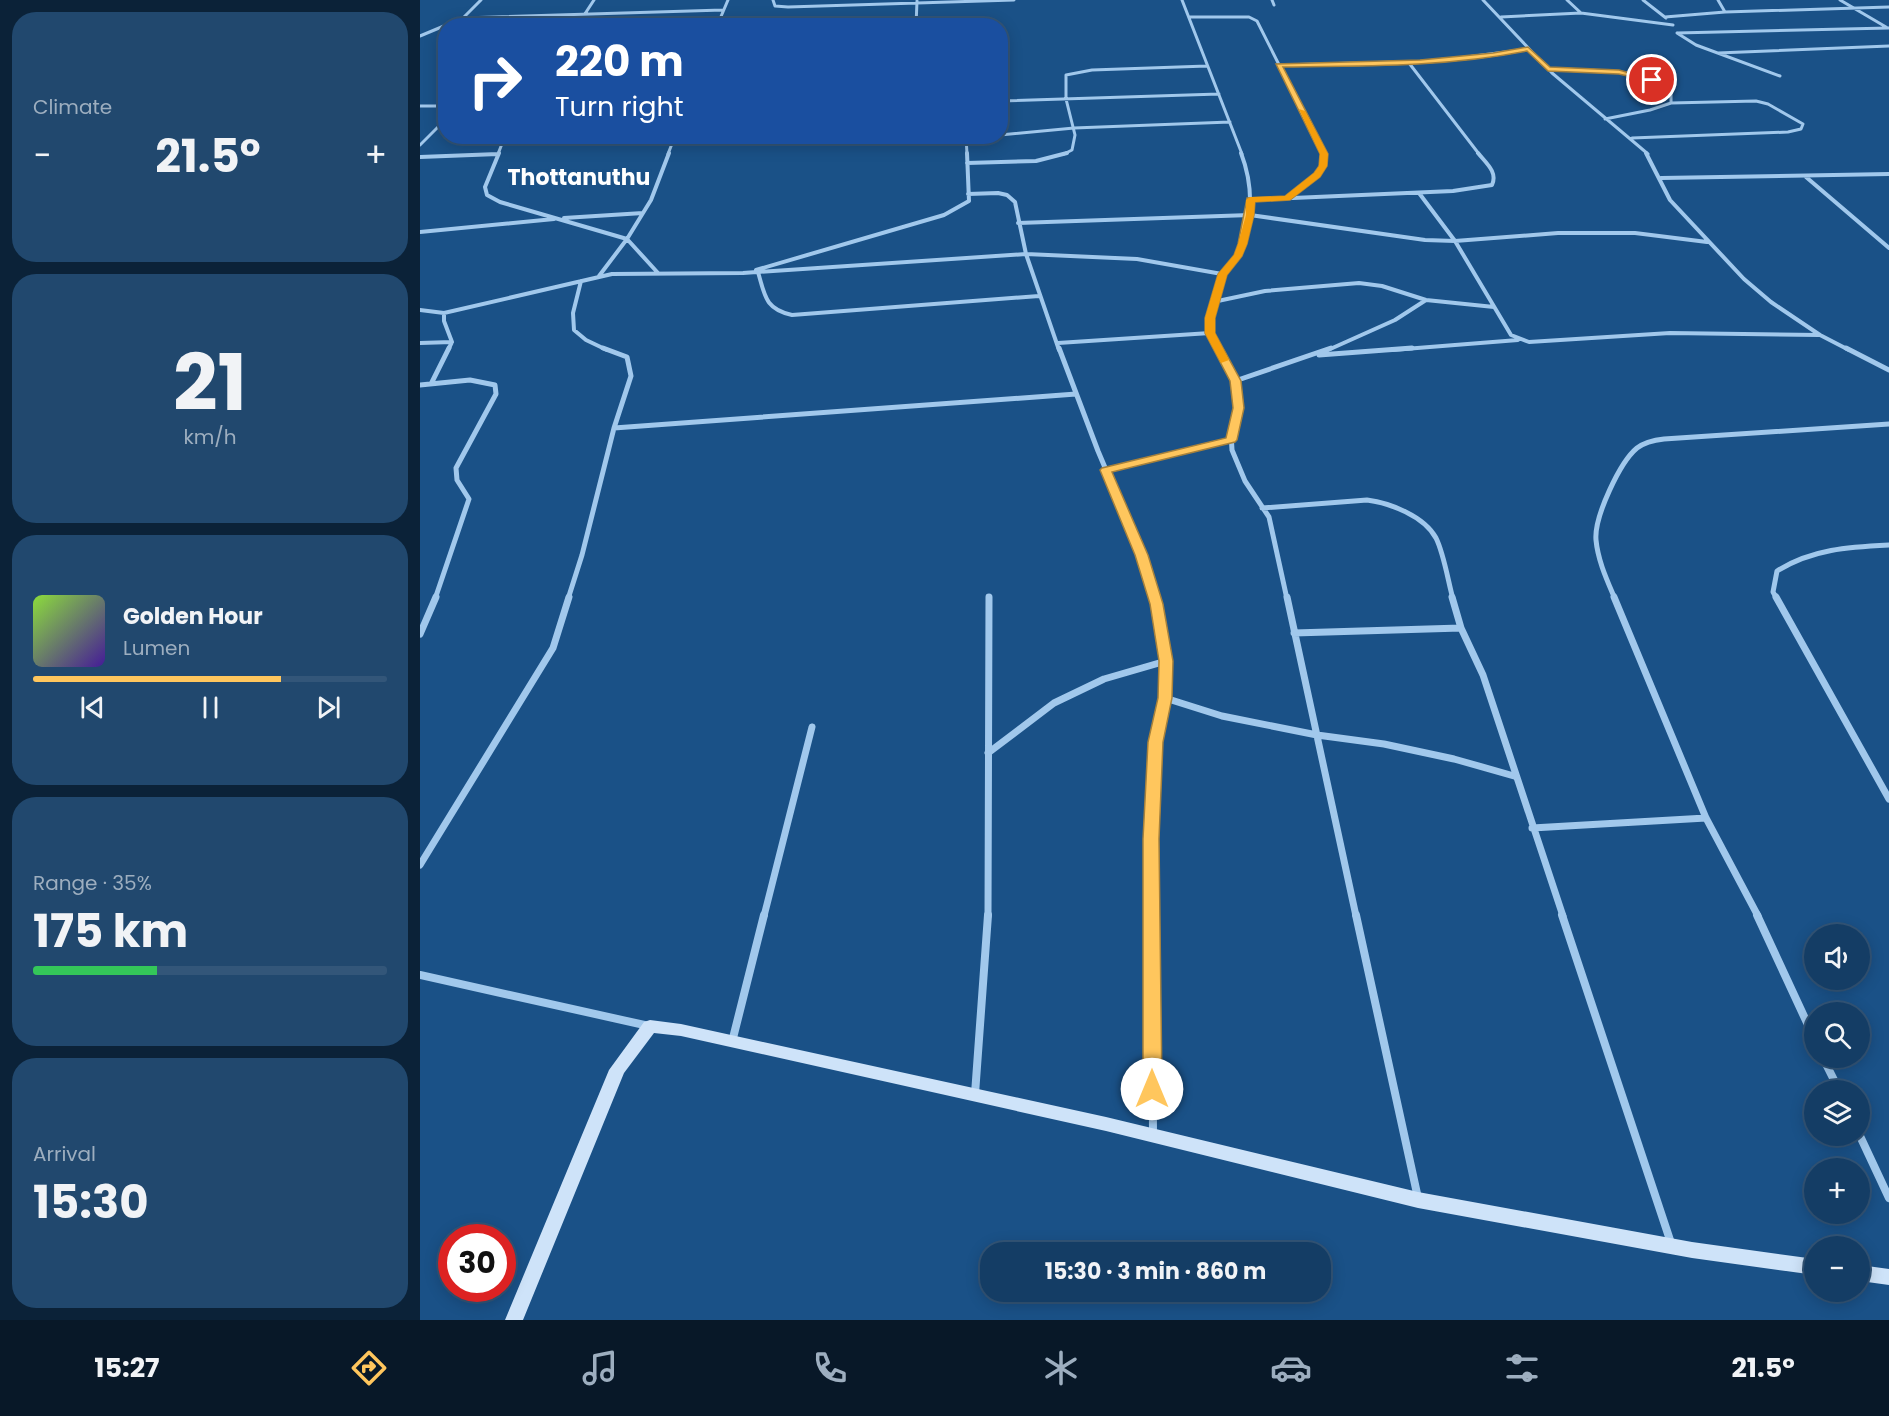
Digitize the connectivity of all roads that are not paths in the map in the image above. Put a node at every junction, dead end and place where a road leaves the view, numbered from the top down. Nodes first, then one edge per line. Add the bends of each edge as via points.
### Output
1 (480, 0) edge
2 (594, 0) edge
3 (728, 0) edge
4 (773, 0) edge
5 (846, 0) edge
6 (1014, 0) edge
7 (1182, 0) edge
8 (1272, 0) edge
9 (1483, 0) edge
10 (1567, 0) edge
11 (1643, 0) edge
12 (1718, 0) edge
13 (1840, 0) edge
14 (917, 2) edge
15 (846, 5) junction
16 (1274, 5) dead end
17 (1889, 7) edge
18 (1853, 9) junction
19 (723, 10) junction
20 (1725, 12) junction
21 (1581, 13) junction
22 (585, 15) junction
23 (1189, 17) junction
24 (1501, 17) junction
25 (1665, 17) junction
26 (463, 18) joint
27 (583, 18) edge
28 (720, 18) edge
29 (916, 18) edge
30 (1673, 25) junction
31 (438, 28) edge
32 (1888, 28) edge
33 (1677, 33) junction
34 (420, 36) edge
35 (1889, 46) edge
36 (1528, 49) junction
37 (1718, 53) junction
38 (1408, 63) junction
39 (1279, 65) junction
40 (1207, 66) junction
41 (1548, 69) junction
42 (1780, 76) dead end
43 (1219, 94) junction
44 (1066, 99) junction
45 (1008, 101) edge
46 (1671, 103) junction
47 (438, 105) edge
48 (420, 106) edge
49 (1605, 119) junction
50 (1230, 122) junction
51 (438, 127) edge
52 (1074, 128) junction
53 (1008, 134) edge
54 (1632, 138) junction
55 (502, 144) edge
56 (672, 144) edge
57 (966, 144) edge
58 (420, 145) edge
59 (498, 154) junction
60 (420, 158) edge
61 (967, 163) junction
62 (1889, 174) edge
63 (1806, 177) junction
64 (1661, 178) junction
65 (1419, 193) junction
66 (968, 194) junction
67 (1287, 198) junction
68 (1250, 200) junction
69 (643, 213) junction
70 (1250, 215) junction
71 (559, 218) junction
72 (1018, 223) junction
73 (420, 232) edge
74 (627, 239) junction
75 (1455, 241) junction
76 (1707, 242) junction
77 (1889, 248) edge
78 (1026, 254) junction
79 (758, 272) junction
80 (658, 273) junction
81 (743, 273) junction
82 (1222, 274) junction
83 (598, 277) junction
84 (581, 281) junction
85 (1039, 296) junction
86 (1426, 300) junction
87 (1214, 303) junction
88 (1494, 307) junction
89 (420, 310) edge
90 (444, 313) junction
91 (1210, 333) junction
92 (1820, 335) junction
93 (1518, 340) junction
94 (452, 342) junction
95 (420, 343) edge
96 (1058, 343) junction
97 (1313, 356) junction
98 (1889, 370) edge
99 (1235, 381) junction
100 (431, 384) junction
101 (420, 385) edge
102 (1076, 394) junction
103 (1889, 424) edge
104 (614, 428) junction
105 (1231, 440) junction
106 (1106, 470) junction
107 (1262, 508) junction
108 (1889, 545) edge
109 (989, 597) dead end
110 (1461, 628) junction
111 (1294, 633) junction
112 (420, 634) edge
113 (1166, 661) junction
114 (1165, 698) junction
115 (812, 726) dead end
116 (1317, 735) junction
117 (988, 753) junction
118 (1514, 776) junction
119 (1889, 799) edge
120 (1706, 818) junction
121 (1532, 828) junction
122 (420, 865) edge
123 (420, 975) edge
124 (1804, 1017) edge
125 (650, 1026) junction
126 (732, 1042) junction
127 (975, 1096) junction
128 (1153, 1135) junction
129 (1865, 1146) edge
130 (1889, 1198) edge
131 (1418, 1200) junction
132 (1672, 1246) junction
133 (1804, 1265) edge
134 (1870, 1274) edge
135 (1889, 1277) edge
136 (514, 1320) edge

1 - 26 street
2 - 22 street
3 - 19 street
4 - 15 street via 773,4 781,7
5 - 15 street
6 - 14 street
7 - 23 street
8 - 16 street
9 - 24 street
10 - 21 street
11 - 25 street
12 - 20 street
13 - 18 street
14 - 15 street
14 - 29 street
17 - 18 street
18 - 20 street
18 - 32 street
19 - 22 street
19 - 28 street
20 - 25 street
21 - 24 street
21 - 30 street
22 - 26 street
22 - 27 street
23 - 39 street via 1254,18
23 - 40 street
24 - 36 street
25 - 30 street
30 - 33 street
31 - 34 street
32 - 33 street
33 - 37 street
35 - 37 street
36 - 38 street
36 - 41 street
37 - 42 street
38 - 39 street
38 - 65 street via 1496,179 1481,189
39 - 67 street via 1324,154 1317,175
40 - 43 street
40 - 44 street via 1070,73 1064,77
41 - 46 street via 1631,73 1652,80 1671,95
41 - 49 street
43 - 44 street
43 - 50 street
44 - 45 street
44 - 52 street
46 - 49 street
46 - 54 street via 1756,101 1803,124 1801,129 1788,132
47 - 48 street
49 - 54 street
50 - 52 street
50 - 68 street via 1249,173
51 - 58 street
52 - 53 street
52 - 61 street via 1072,150 1064,156
54 - 64 street via 1648,153
55 - 59 street
56 - 69 street
57 - 61 street
59 - 60 street
59 - 71 street via 485,187 487,195
61 - 66 street
62 - 63 street
63 - 64 street
63 - 77 street
64 - 76 street via 1670,200
65 - 67 street
65 - 75 street
66 - 72 street via 1007,195 1015,202
66 - 81 street via 969,201 944,215
67 - 68 street
68 - 70 street
69 - 71 street
69 - 74 street
70 - 72 street
70 - 75 street
70 - 82 street via 1238,256
71 - 73 street
71 - 74 street
72 - 78 street
74 - 80 street
74 - 83 street
75 - 76 street via 1596,233 1662,235
75 - 88 street
76 - 92 street via 1771,303
78 - 79 street
78 - 82 street via 1137,259
78 - 85 street
79 - 81 street
79 - 85 street via 768,306 778,313 792,315
80 - 81 street
80 - 83 street
82 - 87 street
83 - 84 street
84 - 90 street
84 - 104 street via 572,324 574,332 581,339 627,357 630,363 631,376
85 - 96 street
86 - 87 street via 1382,286 1359,284 1265,291
86 - 88 street
86 - 97 street via 1395,320
87 - 91 street
88 - 93 street
89 - 90 street
90 - 94 street
91 - 96 street
91 - 99 street
92 - 93 street via 1670,333
92 - 98 street
93 - 97 street
94 - 95 street
94 - 100 street
96 - 102 street
97 - 99 street
99 - 105 street via 1238,408
100 - 101 street
100 - 112 street via 491,382 496,394 456,468 469,499
102 - 104 street
102 - 106 street
103 - 120 street via 1649,442 1637,446 1602,504 1597,550
104 - 122 street via 582,555 553,648
105 - 106 street
105 - 107 street via 1252,496
106 - 113 street via 1142,555
107 - 110 street via 1367,500 1401,510 1436,538
107 - 111 street via 1269,517
108 - 119 street via 1839,548 1789,561 1777,571 1773,592
109 - 117 street
110 - 111 street
110 - 118 street via 1483,675
111 - 116 street
113 - 114 street
113 - 117 street via 1104,679 1054,703
114 - 116 street via 1222,716
114 - 128 street via 1156,742 1151,839
115 - 126 street
116 - 118 street via 1384,744
116 - 131 street
117 - 127 street via 988,917
118 - 121 street
120 - 121 street
120 - 124 street
121 - 132 street
123 - 125 street
125 - 126 street
125 - 136 street via 617,1070
126 - 127 street
127 - 128 street
128 - 131 street
129 - 130 street
131 - 132 street
132 - 133 street
134 - 135 street

